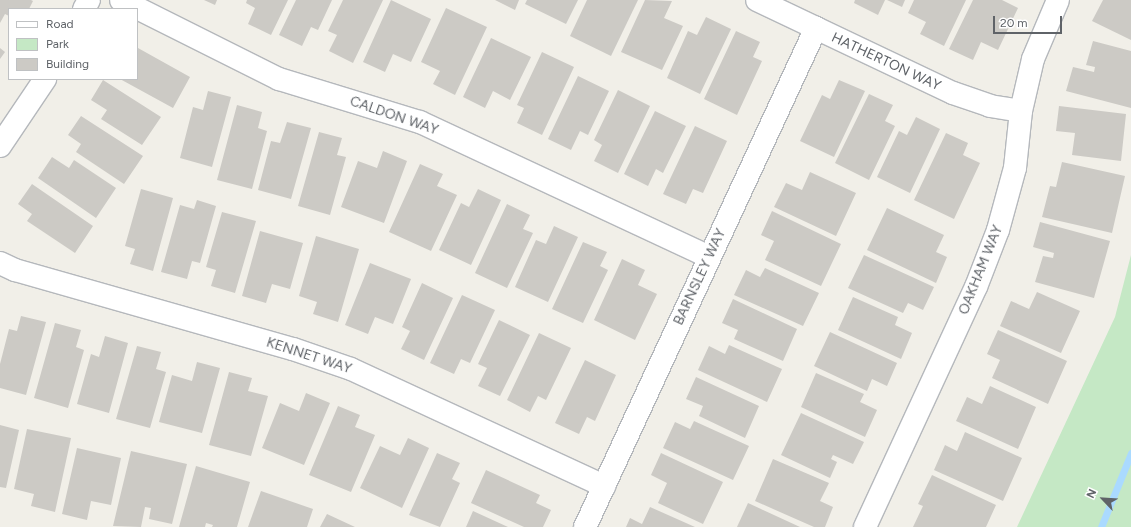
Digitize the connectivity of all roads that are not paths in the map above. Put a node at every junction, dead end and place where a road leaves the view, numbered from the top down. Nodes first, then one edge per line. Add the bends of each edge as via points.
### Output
1 (121, 0) edge
2 (757, 0) edge
3 (1058, 0) edge
4 (137, 8) edge
5 (138, 9) edge
6 (816, 28) junction
7 (44, 80) edge
8 (1020, 111) junction
9 (0, 146) edge
10 (709, 257) junction
11 (0, 263) edge
12 (604, 486) junction
13 (585, 527) edge
14 (865, 527) edge

1 - 4 street, CALDON WAY
2 - 6 street, HATHERTON WAY
3 - 8 street, OAKHAM WAY via 1033,59
5 - 10 street, CALDON WAY via 278,79 420,122
6 - 8 street, HATHERTON WAY via 953,93 990,106
6 - 10 street, BARNSLEY WAY
7 - 9 street
8 - 14 street, OAKHAM WAY via 1015,168 998,230 976,287
10 - 12 street, BARNSLEY WAY
11 - 12 street, KENNET WAY via 23,272 293,349 351,369
12 - 13 street, BARNSLEY WAY

